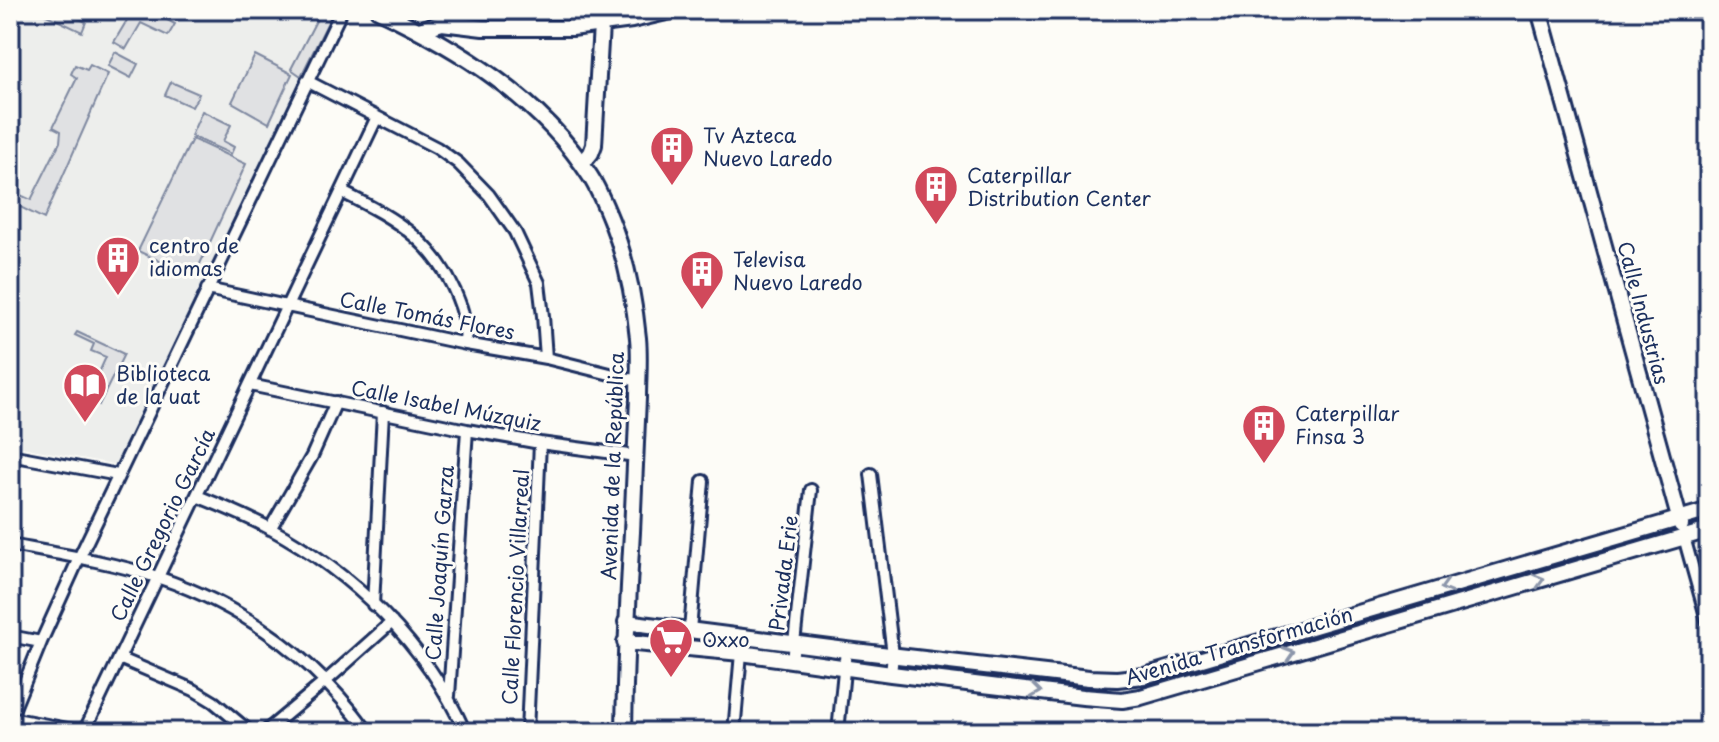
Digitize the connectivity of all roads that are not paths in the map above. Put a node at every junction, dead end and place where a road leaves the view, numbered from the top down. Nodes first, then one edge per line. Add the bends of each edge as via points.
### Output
1 (342, 10) edge
2 (378, 10) edge
3 (675, 10) edge
4 (1539, 10) edge
5 (653, 13) edge
6 (601, 25) junction
7 (419, 30) junction
8 (307, 81) junction
9 (377, 117) junction
10 (582, 164) junction
11 (342, 192) junction
12 (207, 289) junction
13 (287, 307) junction
14 (466, 344) junction
15 (546, 358) junction
16 (638, 381) junction
17 (250, 385) junction
18 (336, 402) junction
19 (383, 412) junction
20 (467, 430) junction
21 (540, 443) junction
22 (10, 455) edge
23 (636, 456) junction
24 (871, 474) dead end
25 (118, 475) junction
26 (703, 481) dead end
27 (811, 490) dead end
28 (197, 496) junction
29 (1709, 510) edge
30 (1679, 518) junction
31 (270, 529) junction
32 (1709, 530) edge
33 (1630, 533) junction
34 (1684, 537) junction
35 (10, 545) edge
36 (1636, 552) junction
37 (79, 558) junction
38 (1495, 573) junction
39 (158, 577) junction
40 (1501, 591) junction
41 (373, 605) junction
42 (1353, 615) junction
43 (392, 622) junction
44 (626, 622) junction
45 (1709, 627) edge
46 (690, 630) junction
47 (1358, 633) junction
48 (10, 636) edge
49 (41, 642) junction
50 (625, 642) junction
51 (794, 643) junction
52 (846, 650) junction
53 (741, 653) junction
54 (893, 655) junction
55 (119, 658) junction
56 (929, 659) junction
57 (792, 661) junction
58 (963, 663) junction
59 (1182, 665) junction
60 (844, 667) junction
61 (1006, 668) junction
62 (891, 674) junction
63 (931, 679) junction
64 (326, 681) junction
65 (961, 682) junction
66 (1187, 684) junction
67 (1004, 688) junction
68 (449, 698) junction
69 (10, 718) edge
70 (84, 732) edge
71 (250, 732) edge
72 (265, 732) edge
73 (368, 732) edge
74 (465, 732) edge
75 (527, 732) edge
76 (624, 732) edge
77 (734, 732) edge
78 (838, 732) edge

1 - 8 street
2 - 7 main road, Avenida de la República
3 - 5 main road
4 - 30 main road, Calle Industrias
5 - 6 main road
6 - 7 main road via 525,29 442,23
6 - 10 main road via 594,145
7 - 10 main road, Avenida de la República via 508,88
8 - 9 street
8 - 12 street
9 - 11 street, Calle Gregorio García
9 - 15 street via 458,163 503,212 539,283
10 - 16 main road, Avenida de la República via 602,198 627,268 638,339
11 - 13 street, Calle Gregorio García
11 - 14 street via 400,223 434,254 462,309
12 - 13 street, Calle Tomás Flores
12 - 25 street
13 - 14 street, Calle Tomás Flores
13 - 17 street, Calle Gregorio García
14 - 15 street, Calle Tomás Flores
15 - 16 street, Calle Tomás Flores
16 - 23 main road, Avenida de la República
17 - 18 street, Calle Isabel Múzquiz
17 - 28 street, Calle Gregorio García
18 - 19 street, Calle Isabel Múzquiz
18 - 31 street
19 - 20 street, Calle Isabel Múzquiz
19 - 41 street
20 - 21 street, Calle Isabel Múzquiz
20 - 68 street, Calle Joaquín Garza
21 - 23 street, Calle Isabel Múzquiz
21 - 75 street, Calle Florencio Villarreal
22 - 25 street
23 - 44 main road, Avenida de la República
24 - 54 street
25 - 37 street
26 - 46 street
27 - 51 street, Privada Erie
28 - 31 street
28 - 39 street, Calle Gregorio García
29 - 30 main road, Avenida Transformación
30 - 33 main road, Avenida Transformación
30 - 34 main road, Calle Industrias
31 - 41 street via 304,549
32 - 34 main road, Avenida Transformación
33 - 36 main road
33 - 38 main road, Avenida Transformación
34 - 36 main road, Avenida Transformación
34 - 45 street, Calle Industrias
35 - 37 street
40 -> 36 main road, Avenida Transformación
37 - 39 street
37 - 49 street
38 - 40 main road
38 -> 42 main road, Avenida Transformación
39 - 55 street, Calle Gregorio García
39 - 64 street via 239,612
40 - 47 main road, Avenida Transformación
41 - 43 street
42 - 47 main road
42 - 59 main road, Avenida Transformación
43 - 64 street
43 - 68 street
44 - 46 main road, Avenida Transformación
44 - 50 main road, Avenida de la República
46 - 51 main road, Avenida Transformación
66 -> 47 main road, Avenida Transformación
48 - 49 street
49 - 69 street
50 - 53 main road, Avenida Transformación
50 - 76 main road, Avenida de la República
51 - 52 main road, Avenida Transformación
51 - 57 street, Privada Erie
52 - 54 main road, Avenida Transformación
52 - 60 street
53 - 57 main road, Avenida Transformación
53 - 77 street
54 - 56 main road, Avenida Transformación
54 - 62 street
55 - 70 street, Calle Gregorio García
55 - 71 street via 194,690
56 - 58 main road, Avenida Transformación
56 - 63 main road
57 - 60 main road, Avenida Transformación
58 - 61 main road, Avenida Transformación
58 - 65 main road
59 - 61 main road, Avenida Transformación via 1117,679
59 - 66 main road
60 - 62 main road, Avenida Transformación
60 - 78 street
61 - 67 main road
62 - 63 main road, Avenida Transformación
63 - 65 main road, Avenida Transformación
64 - 72 street
64 - 73 street
65 - 67 main road, Avenida Transformación
67 -> 66 main road, Avenida Transformación via 1122,700
68 - 74 street
69 - 70 street

